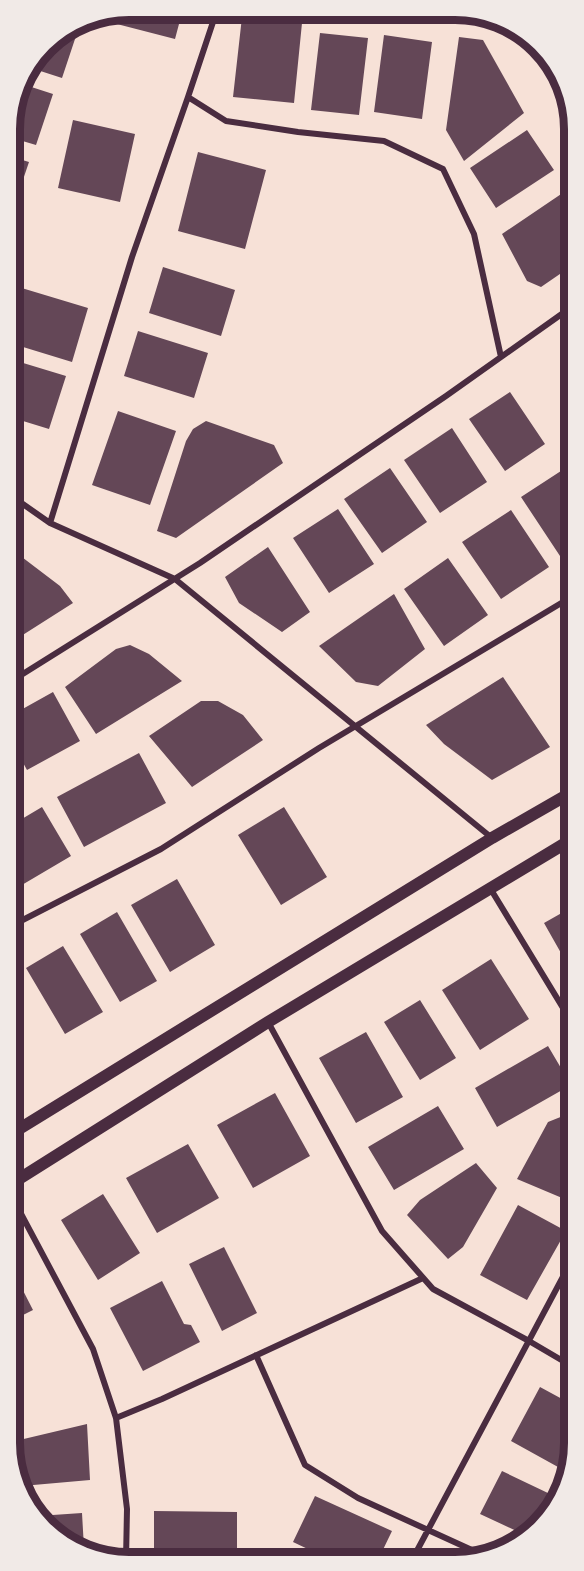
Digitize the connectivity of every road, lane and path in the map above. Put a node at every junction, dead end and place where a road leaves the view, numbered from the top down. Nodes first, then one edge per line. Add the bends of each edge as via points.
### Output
1 (214, 20) edge
2 (188, 97) junction
3 (564, 312) edge
4 (501, 357) junction
5 (20, 502) edge
6 (50, 523) junction
7 (175, 579) junction
8 (564, 601) edge
9 (20, 676) edge
10 (355, 726) junction
11 (564, 797) edge
12 (492, 838) junction
13 (564, 844) edge
14 (490, 888) junction
15 (20, 921) edge
16 (564, 1010) edge
17 (268, 1022) junction
18 (20, 1128) edge
19 (20, 1178) edge
20 (20, 1212) edge
21 (564, 1275) edge
22 (423, 1278) junction
23 (529, 1341) junction
24 (256, 1356) junction
25 (564, 1362) edge
26 (116, 1418) junction
27 (428, 1529) junction
28 (472, 1550) edge
29 (126, 1552) edge
30 (415, 1552) edge

1 - 2 street
2 - 4 street via 226,121 384,141 443,169 474,234
2 - 6 street via 132,257
3 - 4 street
4 - 7 street
5 - 6 street
6 - 7 street
7 - 9 street
7 - 10 street
8 - 10 street
10 - 12 street
10 - 15 street via 161,849
11 - 12 main road
12 - 18 main road
13 - 14 main road
14 - 16 street
14 - 17 main road
17 - 19 main road
17 - 22 street via 382,1231
20 - 26 street via 93,1349
21 - 23 street
22 - 23 street via 433,1289
22 - 24 street
23 - 25 street
23 - 27 street
24 - 26 street
24 - 27 street via 305,1465 358,1498
26 - 29 street via 127,1509
27 - 28 street
27 - 30 street

